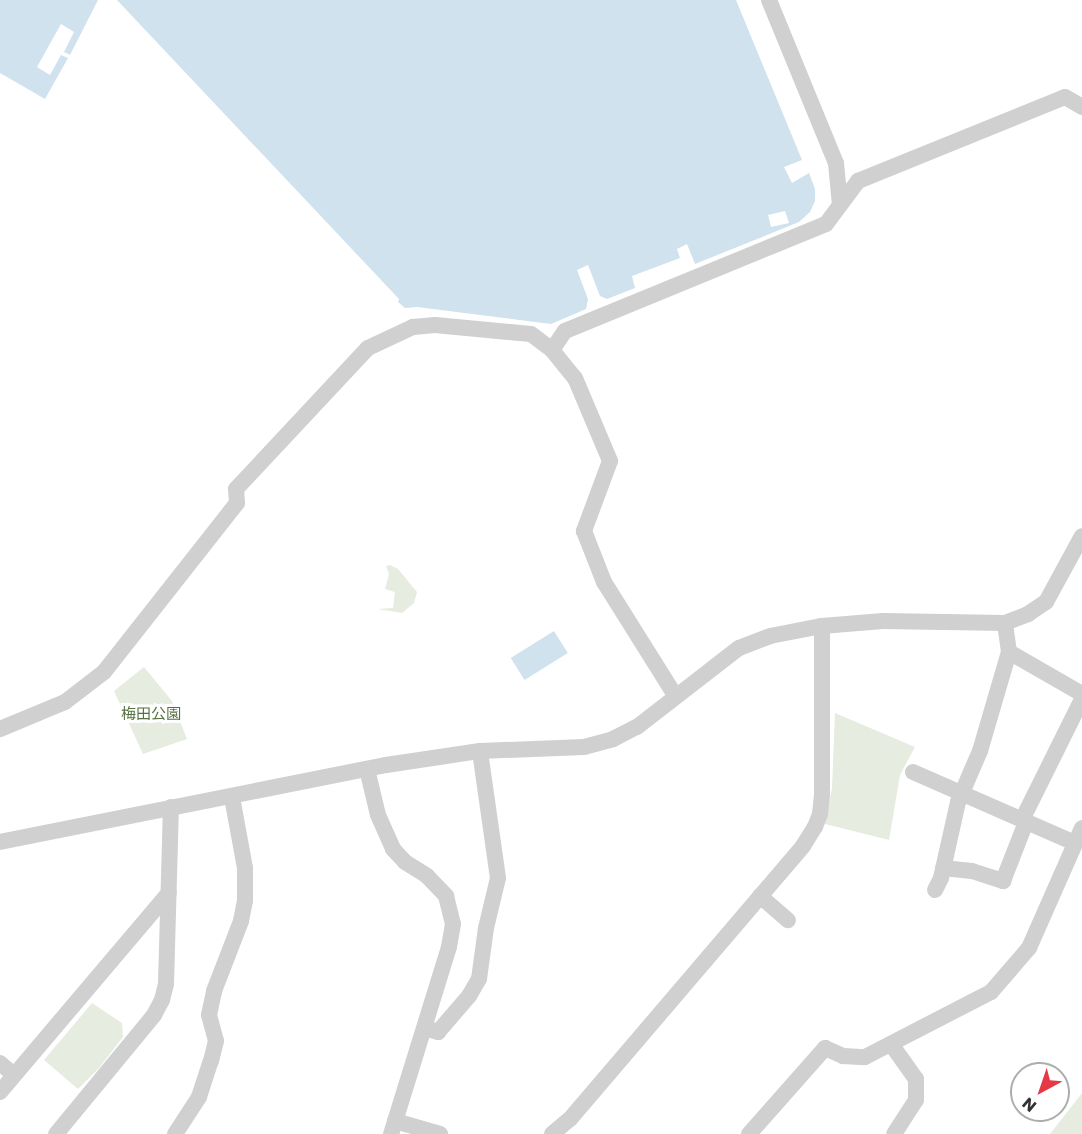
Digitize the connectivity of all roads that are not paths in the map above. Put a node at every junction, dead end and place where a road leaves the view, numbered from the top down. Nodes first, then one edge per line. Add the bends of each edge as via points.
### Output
1 (769, 0) edge
2 (1082, 107) edge
3 (840, 205) junction
4 (552, 350) junction
5 (1082, 536) edge
6 (1005, 623) junction
7 (822, 626) junction
8 (1009, 651) junction
9 (1082, 694) edge
10 (675, 695) junction
11 (1082, 699) edge
12 (0, 729) edge
13 (480, 751) junction
14 (367, 769) junction
15 (913, 772) dead end
16 (962, 793) junction
17 (232, 797) junction
18 (171, 807) junction
19 (1024, 821) junction
20 (1079, 836) edge
21 (0, 842) edge
22 (943, 868) junction
23 (935, 890) dead end
24 (169, 893) junction
25 (760, 896) junction
26 (788, 920) dead end
27 (425, 1028) junction
28 (891, 1044) junction
29 (0, 1063) edge
30 (14, 1075) junction
31 (0, 1092) edge
32 (393, 1127) edge
33 (56, 1134) edge
34 (176, 1134) edge
35 (440, 1134) edge
36 (552, 1134) edge
37 (749, 1134) edge
38 (894, 1134) edge

1 - 3 street via 836,163
2 - 3 street via 1065,97 858,181
3 - 4 street via 826,224 565,331
4 - 10 street via 575,378 610,461 584,531 590,551 604,582
4 - 12 street via 531,334 435,324 413,327 368,348 236,489 237,503 104,672 65,702
5 - 6 street via 1046,602
6 - 7 street via 883,621
6 - 8 street
7 - 10 street via 770,636 739,648
7 - 25 street via 820,814 803,846
8 - 9 street
8 - 16 street via 980,752
10 - 13 street via 637,727 614,739 584,747
11 - 19 street
13 - 14 street
13 - 27 street via 498,878 479,979 438,1032
14 - 17 street
14 - 27 street via 378,815 393,849 446,896 450,909 453,924 449,947
15 - 16 street
16 - 19 street
16 - 22 street
17 - 18 street
17 - 34 street via 245,868 245,902 214,991 209,1015 216,1041 211,1061 199,1097
18 - 21 street
18 - 24 street
19 - 20 street
19 - 22 street via 1003,881
20 - 28 street via 1029,948 1011,971 992,992
22 - 23 street
24 - 30 street
24 - 33 street via 162,1000
25 - 26 street
25 - 36 street via 570,1119
27 - 32 street
28 - 37 street via 865,1057 843,1056 825,1048
28 - 38 street via 916,1079 916,1100
29 - 30 street
30 - 31 street
32 - 35 street

